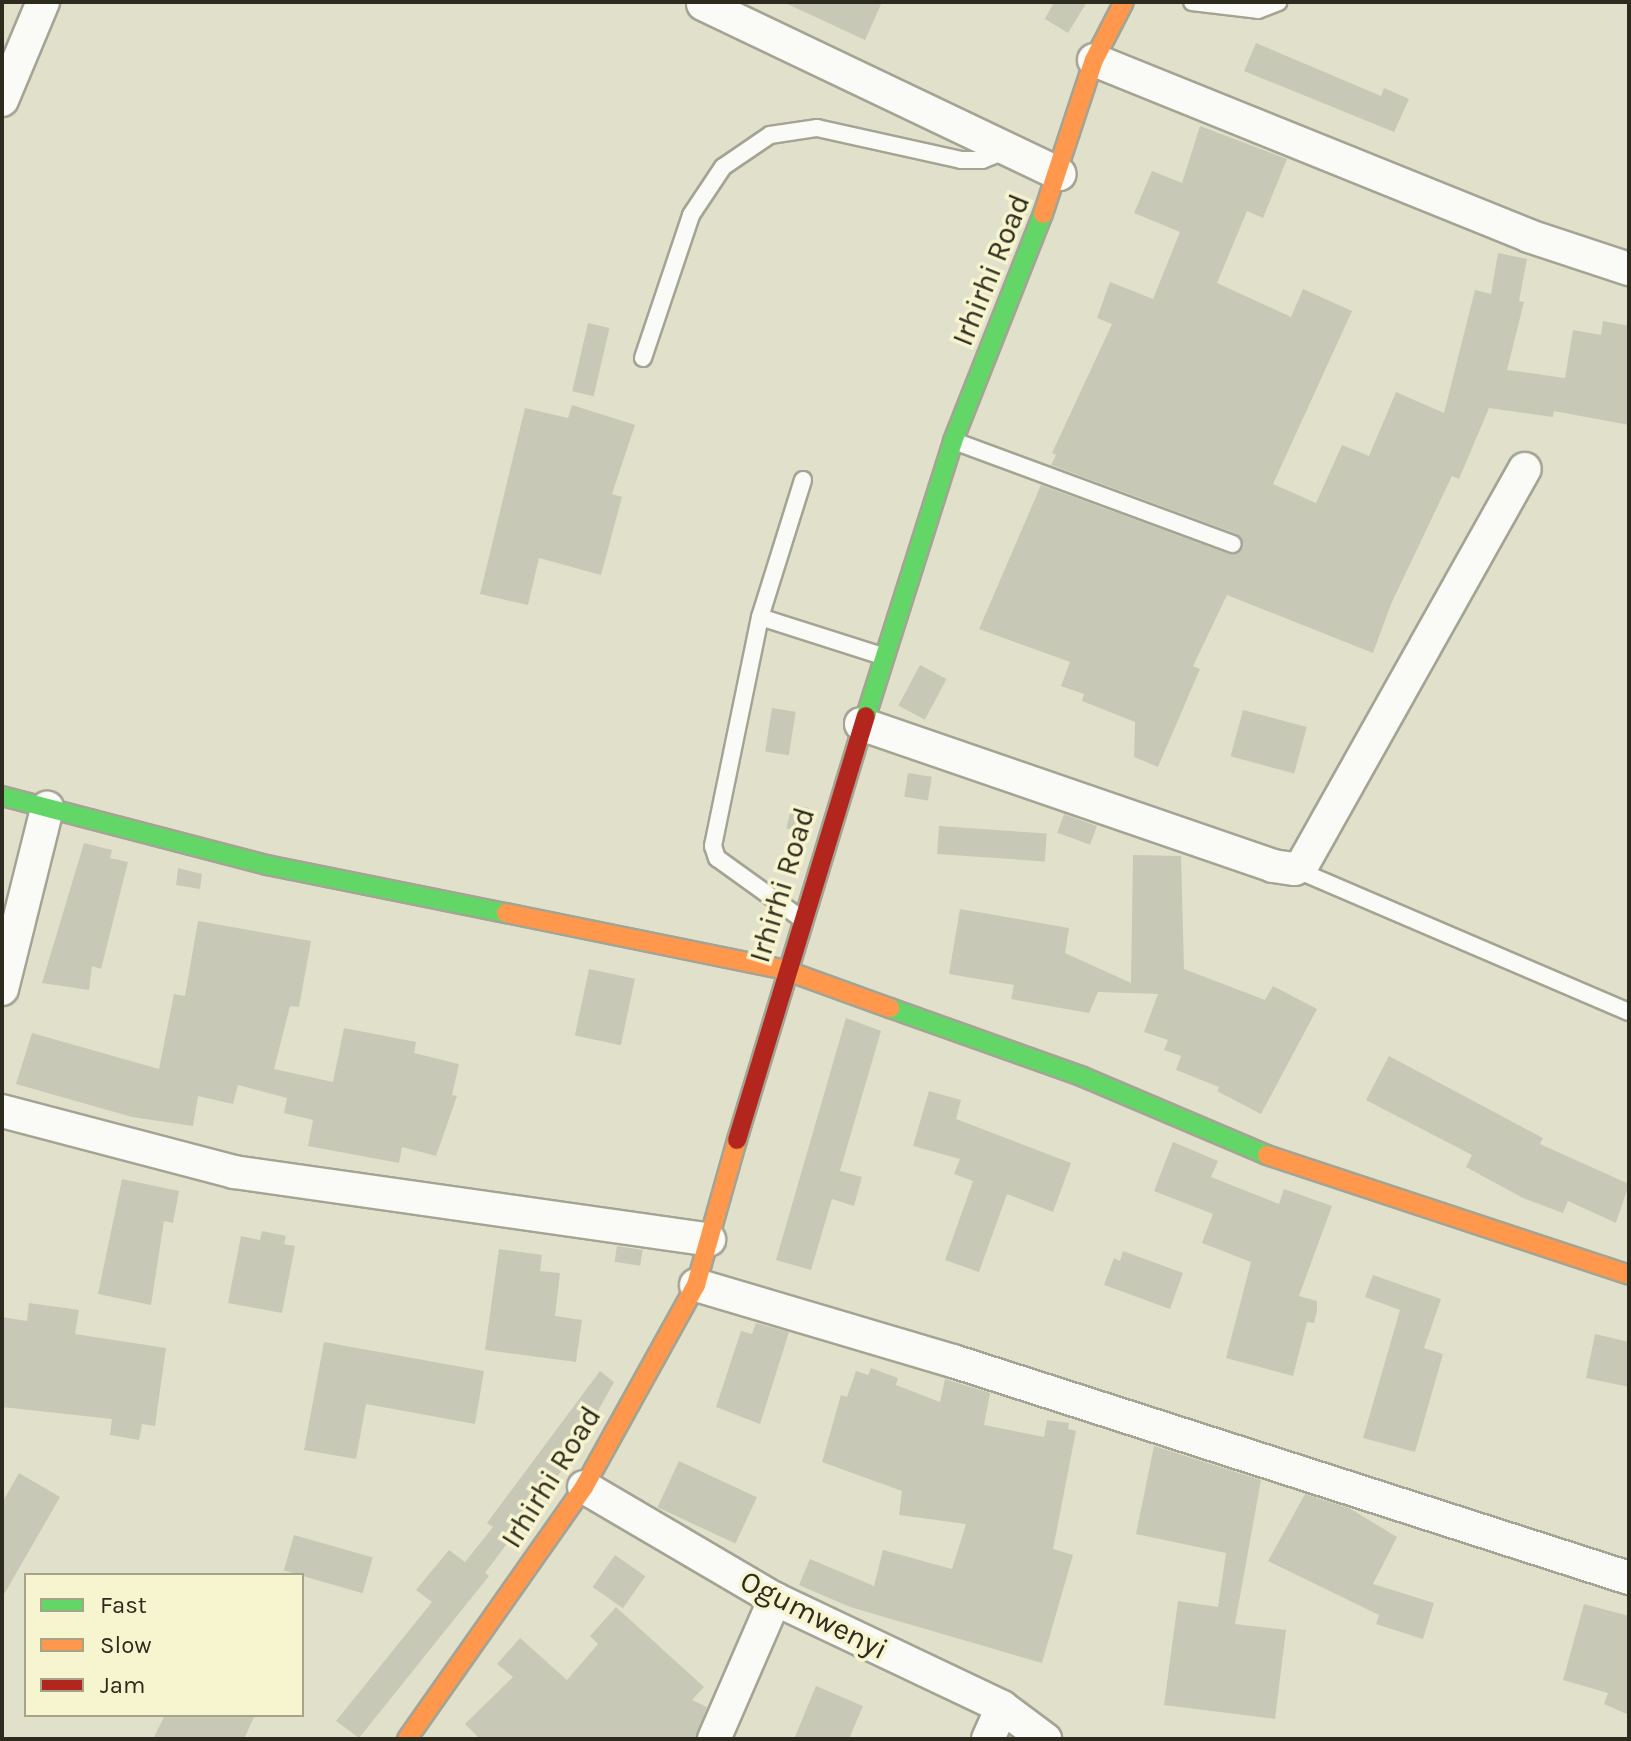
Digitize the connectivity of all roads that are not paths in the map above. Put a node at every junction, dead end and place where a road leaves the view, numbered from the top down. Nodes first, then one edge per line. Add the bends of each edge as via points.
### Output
1 (43, 2) edge
2 (1124, 2) edge
3 (1192, 2) edge
4 (1279, 2) edge
5 (703, 3) edge
6 (1094, 60) junction
7 (2, 100) edge
8 (1004, 151) junction
9 (1059, 174) junction
10 (1629, 269) edge
11 (643, 358) dead end
12 (953, 441) junction
13 (1525, 469) dead end
14 (803, 480) dead end
15 (1233, 544) dead end
16 (760, 617) junction
17 (882, 656) junction
18 (861, 724) junction
19 (2, 796) edge
20 (47, 808) junction
21 (1295, 869) junction
22 (801, 918) junction
23 (785, 970) junction
24 (2, 989) edge
25 (1629, 1012) edge
26 (2, 1111) edge
27 (709, 1240) junction
28 (1629, 1275) edge
29 (696, 1285) junction
30 (584, 1487) junction
31 (1629, 1578) edge
32 (775, 1599) junction
33 (1002, 1707) junction
34 (407, 1739) edge
35 (714, 1739) edge
36 (988, 1739) edge
37 (1045, 1739) edge

1 - 7 street
2 - 6 street, Irhirhi Road
3 - 4 lane via 1258,10
5 - 8 street
6 - 9 street, Irhirhi Road
6 - 10 street via 1529,236
8 - 9 street
8 - 11 lane via 982,160 961,160 817,128 770,135 723,167 691,215
9 - 12 street, Irhirhi Road
12 - 15 lane
12 - 17 street, Irhirhi Road
13 - 21 street via 1303,864
14 - 16 lane
16 - 17 lane
16 - 22 lane via 713,846 717,858
17 - 18 street, Irhirhi Road
18 - 21 street via 1273,866
18 - 22 street, Irhirhi Road
19 - 20 street
20 - 23 street via 267,865
20 - 24 street
21 - 25 lane
22 - 23 street, Irhirhi Road
23 - 27 street, Irhirhi Road
23 - 28 street via 1081,1076 1308,1172
26 - 27 street via 234,1172
27 - 29 street, Irhirhi Road
29 - 30 street, Irhirhi Road
29 - 31 street via 953,1361
30 - 32 street, Ogumwenyi
30 - 34 street, Irhirhi Road
32 - 33 street, Ogumwenyi
32 - 35 street
33 - 36 street
33 - 37 street, Ogumwenyi

